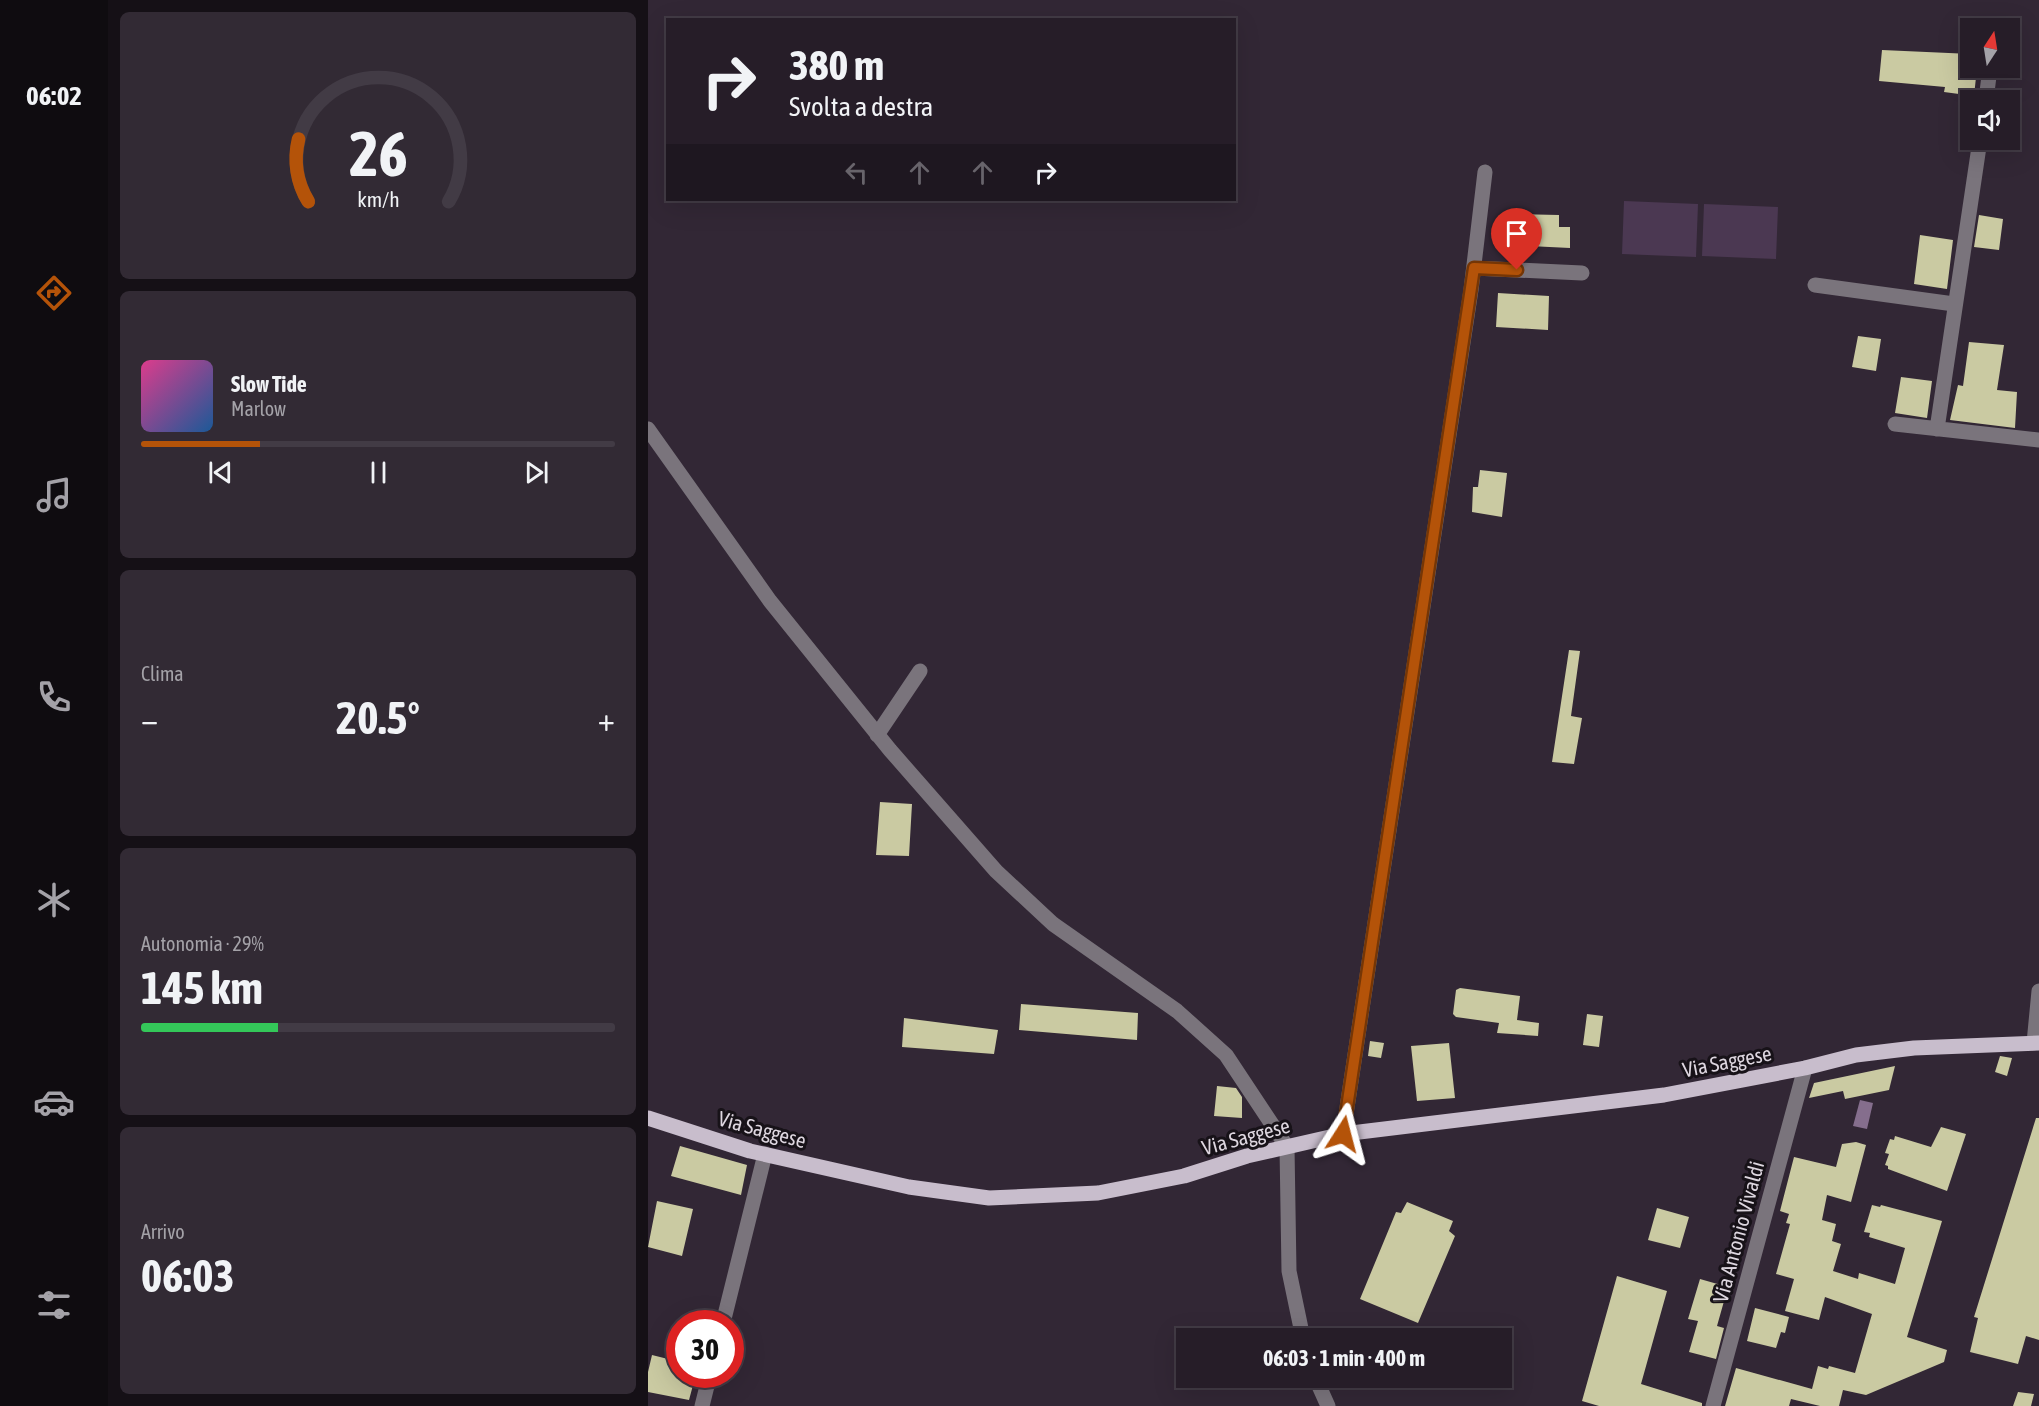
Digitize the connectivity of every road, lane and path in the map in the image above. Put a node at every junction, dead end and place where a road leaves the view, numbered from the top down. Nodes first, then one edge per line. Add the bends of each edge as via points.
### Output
1 (1978, 150) edge
2 (1485, 172) dead end
3 (1474, 268) junction
4 (1582, 273) dead end
5 (1815, 285) dead end
6 (1954, 304) junction
7 (1895, 424) dead end
8 (648, 429) edge
9 (1937, 429) junction
10 (2039, 440) edge
11 (920, 671) dead end
12 (877, 735) junction
13 (2039, 992) edge
14 (2037, 1043) edge
15 (1805, 1068) junction
16 (648, 1119) edge
17 (1343, 1134) junction
18 (1287, 1147) junction
19 (765, 1154) junction
20 (726, 1310) edge
21 (1300, 1328) edge
22 (706, 1388) edge
23 (1321, 1388) edge
24 (702, 1406) edge
25 (1328, 1406) edge
26 (1713, 1406) edge

1 - 6 street
2 - 3 street
3 - 4 street
3 - 17 street
5 - 6 street
6 - 9 street
7 - 9 street
8 - 12 street via 770,601
9 - 10 street
11 - 12 street
12 - 18 street via 996,871 1053,924 1177,1011 1226,1055
13 - 14 street
14 - 15 main road, Via Saggese via 1914,1048 1856,1055
15 - 17 main road, Via Saggese via 1664,1095
15 - 26 street, Via Antonio Vivaldi
16 - 19 main road, Via Saggese
17 - 18 main road, Via Saggese
18 - 19 main road, Via Saggese via 1184,1176 1098,1193 989,1198 909,1187
18 - 21 street via 1289,1271
19 - 20 street
22 - 24 street
23 - 25 street

